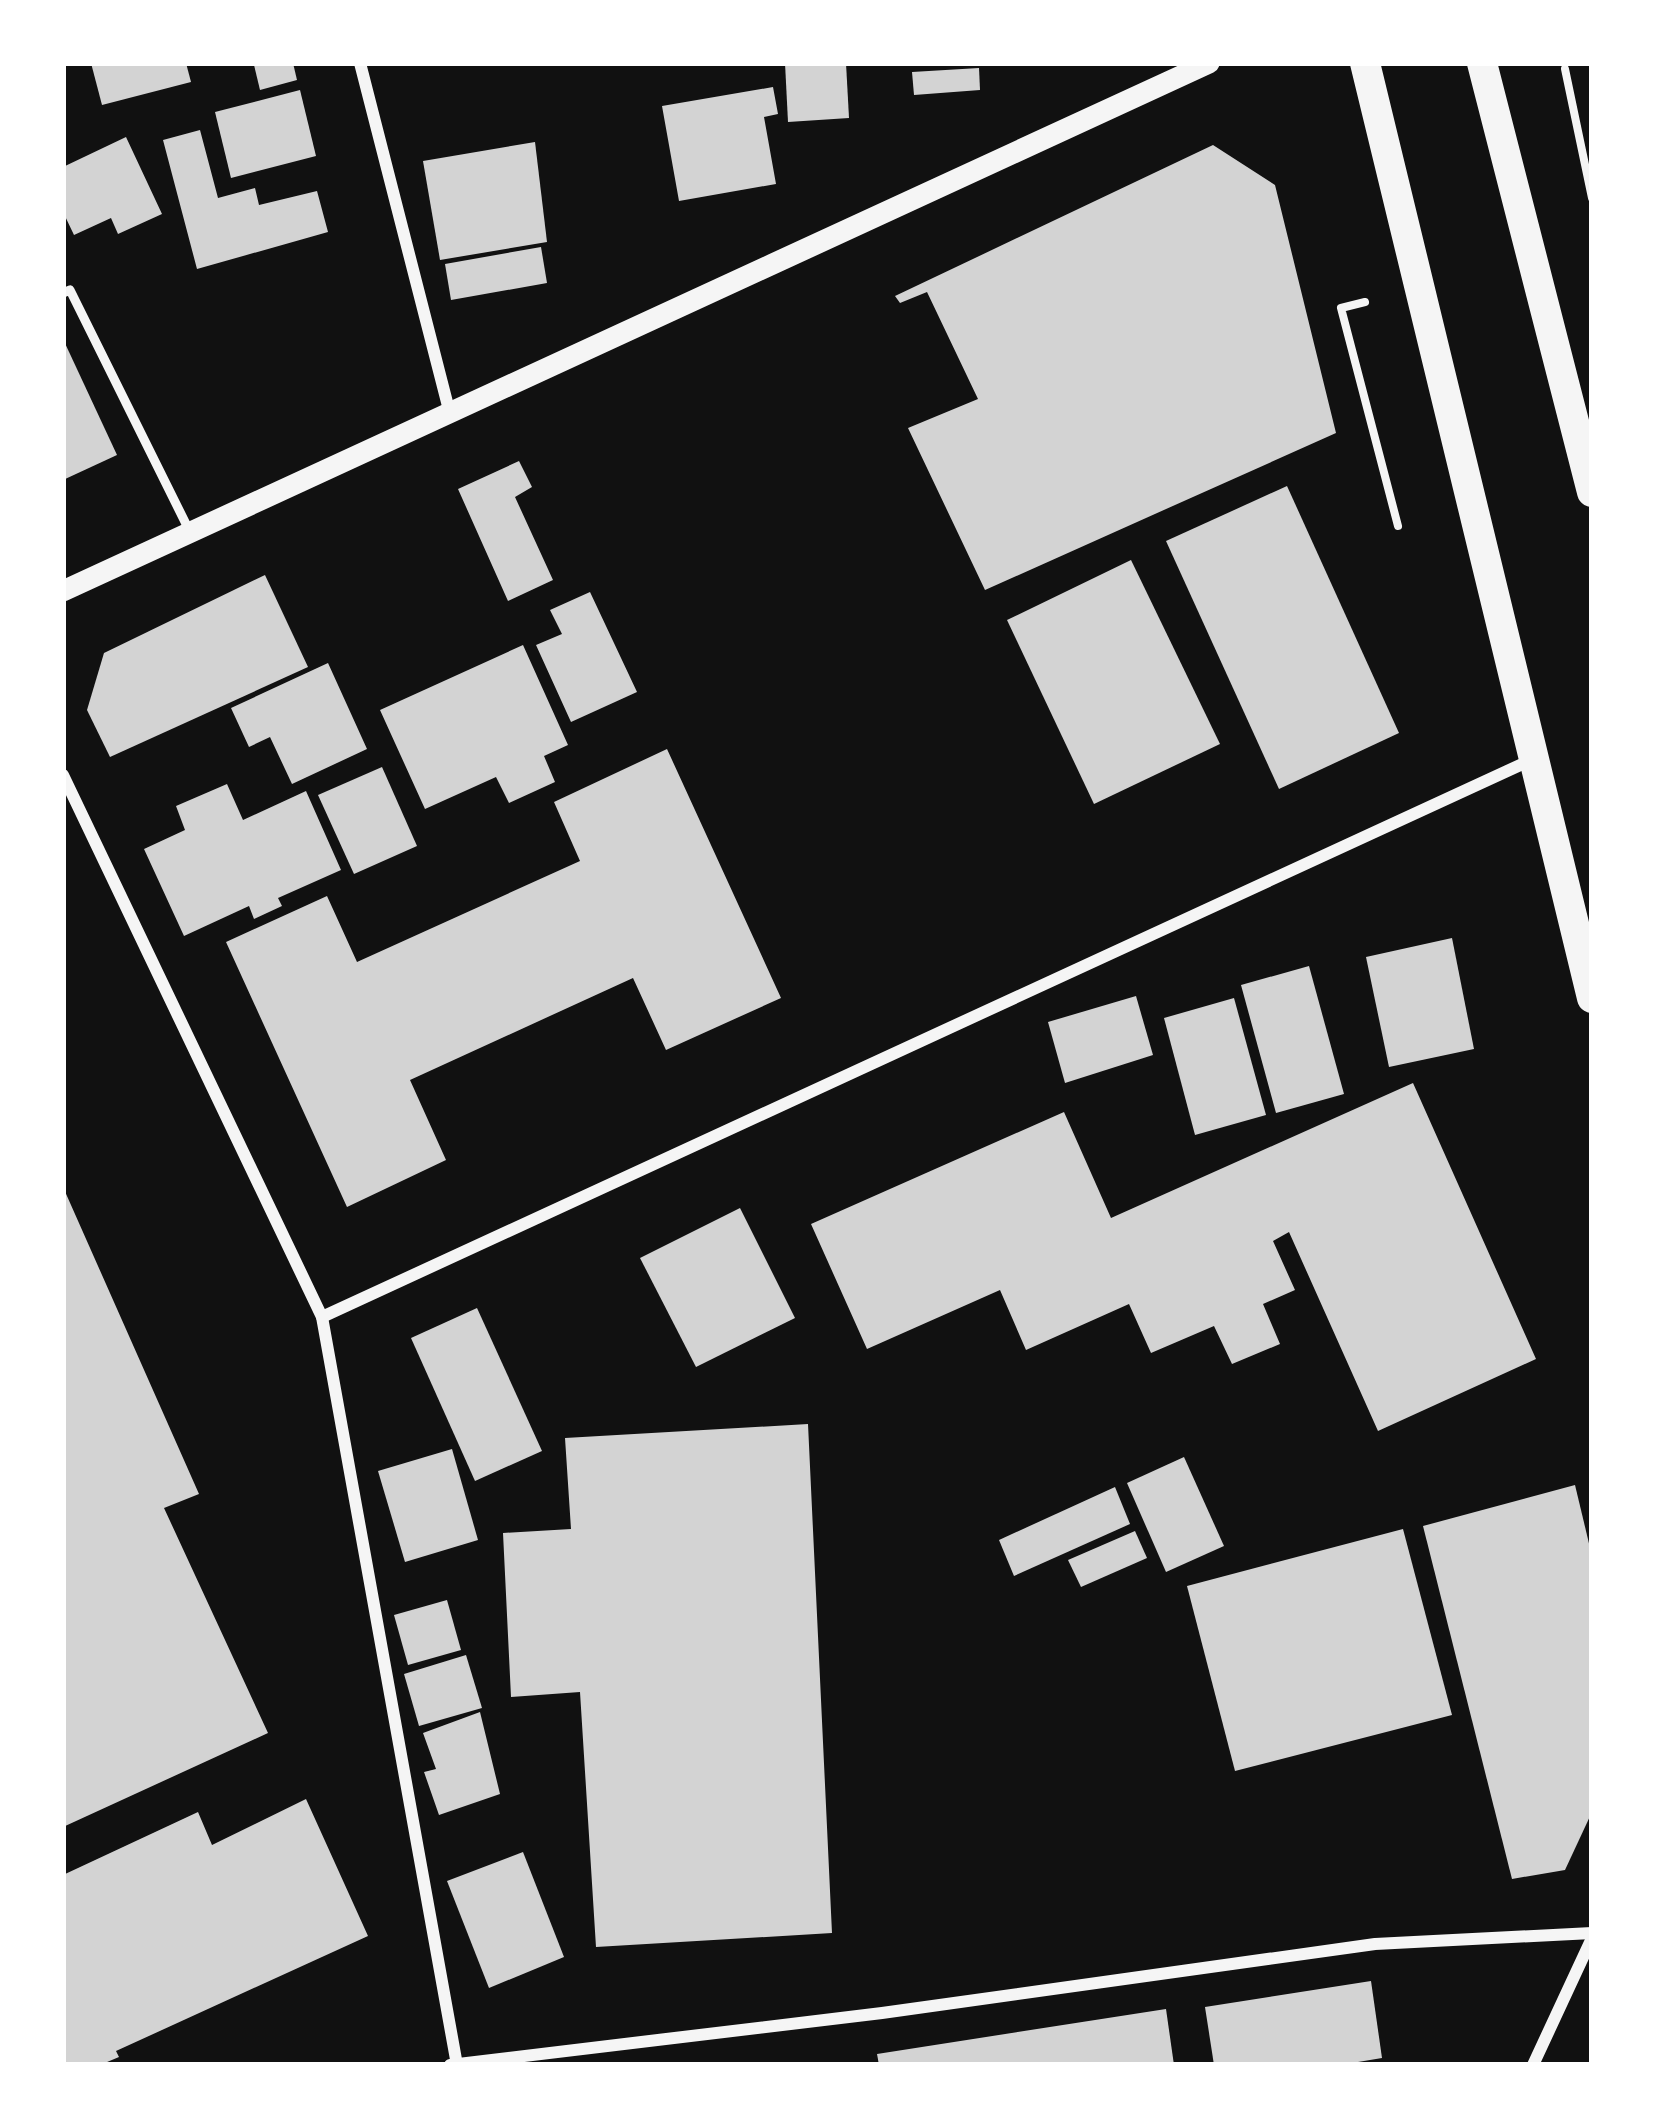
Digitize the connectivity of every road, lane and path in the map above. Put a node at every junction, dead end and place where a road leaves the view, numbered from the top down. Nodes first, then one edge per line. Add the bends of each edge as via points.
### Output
1 (360, 63) edge
2 (1209, 63) edge
3 (1365, 63) edge
4 (1482, 63) edge
5 (1565, 69) dead end
6 (1592, 199) edge
7 (63, 293) edge
8 (1343, 320) dead end
9 (449, 410) junction
10 (1592, 492) edge
11 (1398, 526) dead end
12 (189, 530) junction
13 (63, 591) edge
14 (1532, 760) junction
15 (63, 775) edge
16 (1592, 998) edge
17 (322, 1317) junction
18 (1592, 1935) edge
19 (454, 2064) edge
20 (1533, 2065) edge

1 - 9 street
2 - 9 street
3 - 14 main road
4 - 10 main road
5 - 6 path
7 - 12 lane via 70,290
8 - 11 path
9 - 12 street
12 - 13 street
14 - 16 main road
14 - 17 street
15 - 17 street
17 - 19 street
18 - 19 street via 1375,1944
18 - 20 street

